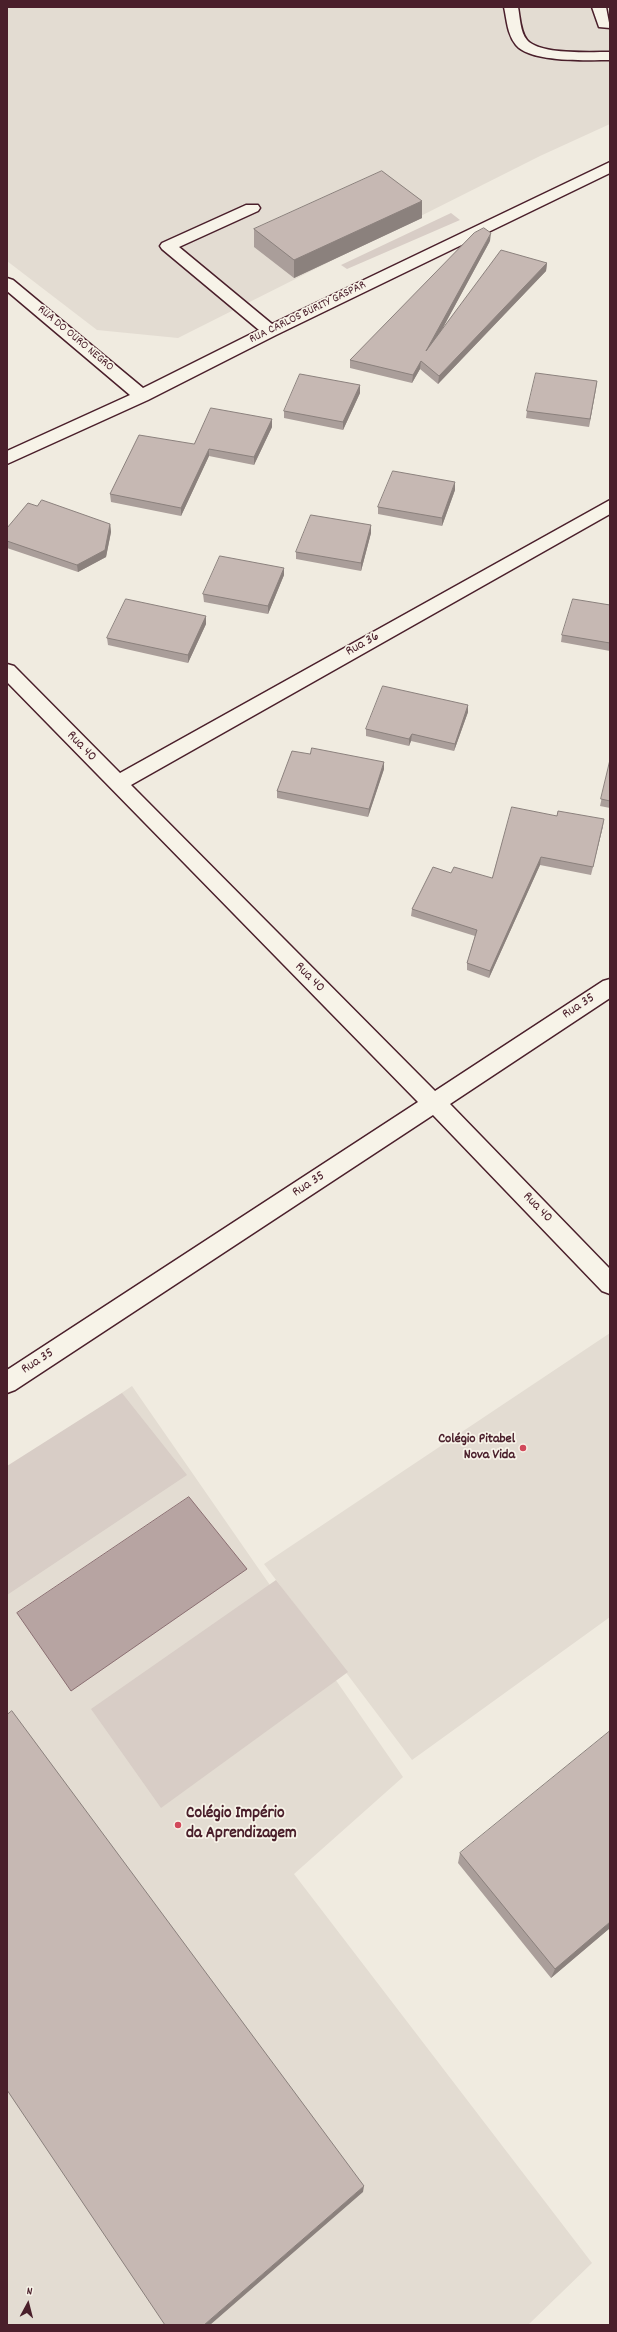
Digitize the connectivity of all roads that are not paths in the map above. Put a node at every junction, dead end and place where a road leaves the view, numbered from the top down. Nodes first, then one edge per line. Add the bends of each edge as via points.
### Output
1 (511, 7) edge
2 (599, 7) edge
3 (607, 28) edge
4 (610, 56) edge
5 (610, 167) edge
6 (252, 208) dead end
7 (7, 283) edge
8 (270, 331) junction
9 (142, 396) junction
10 (7, 458) edge
11 (610, 506) edge
12 (7, 671) edge
13 (117, 784) junction
14 (610, 987) edge
15 (434, 1103) junction
16 (610, 1284) edge
17 (7, 1383) edge

1 - 4 street via 517,34 524,45 547,54
2 - 3 street
5 - 8 street, RUA CARLOS BURITY GASPAR
6 - 8 street via 168,246
7 - 9 street, RUA DO OURO NEGRO
8 - 9 street, RUA CARLOS BURITY GASPAR
9 - 10 street, RUA CARLOS BURITY GASPAR
11 - 13 street, Rua 36
12 - 13 street, Rua 40
13 - 15 street, Rua 40
14 - 15 street, Rua 35
15 - 16 street, Rua 40
15 - 17 street, Rua 35

